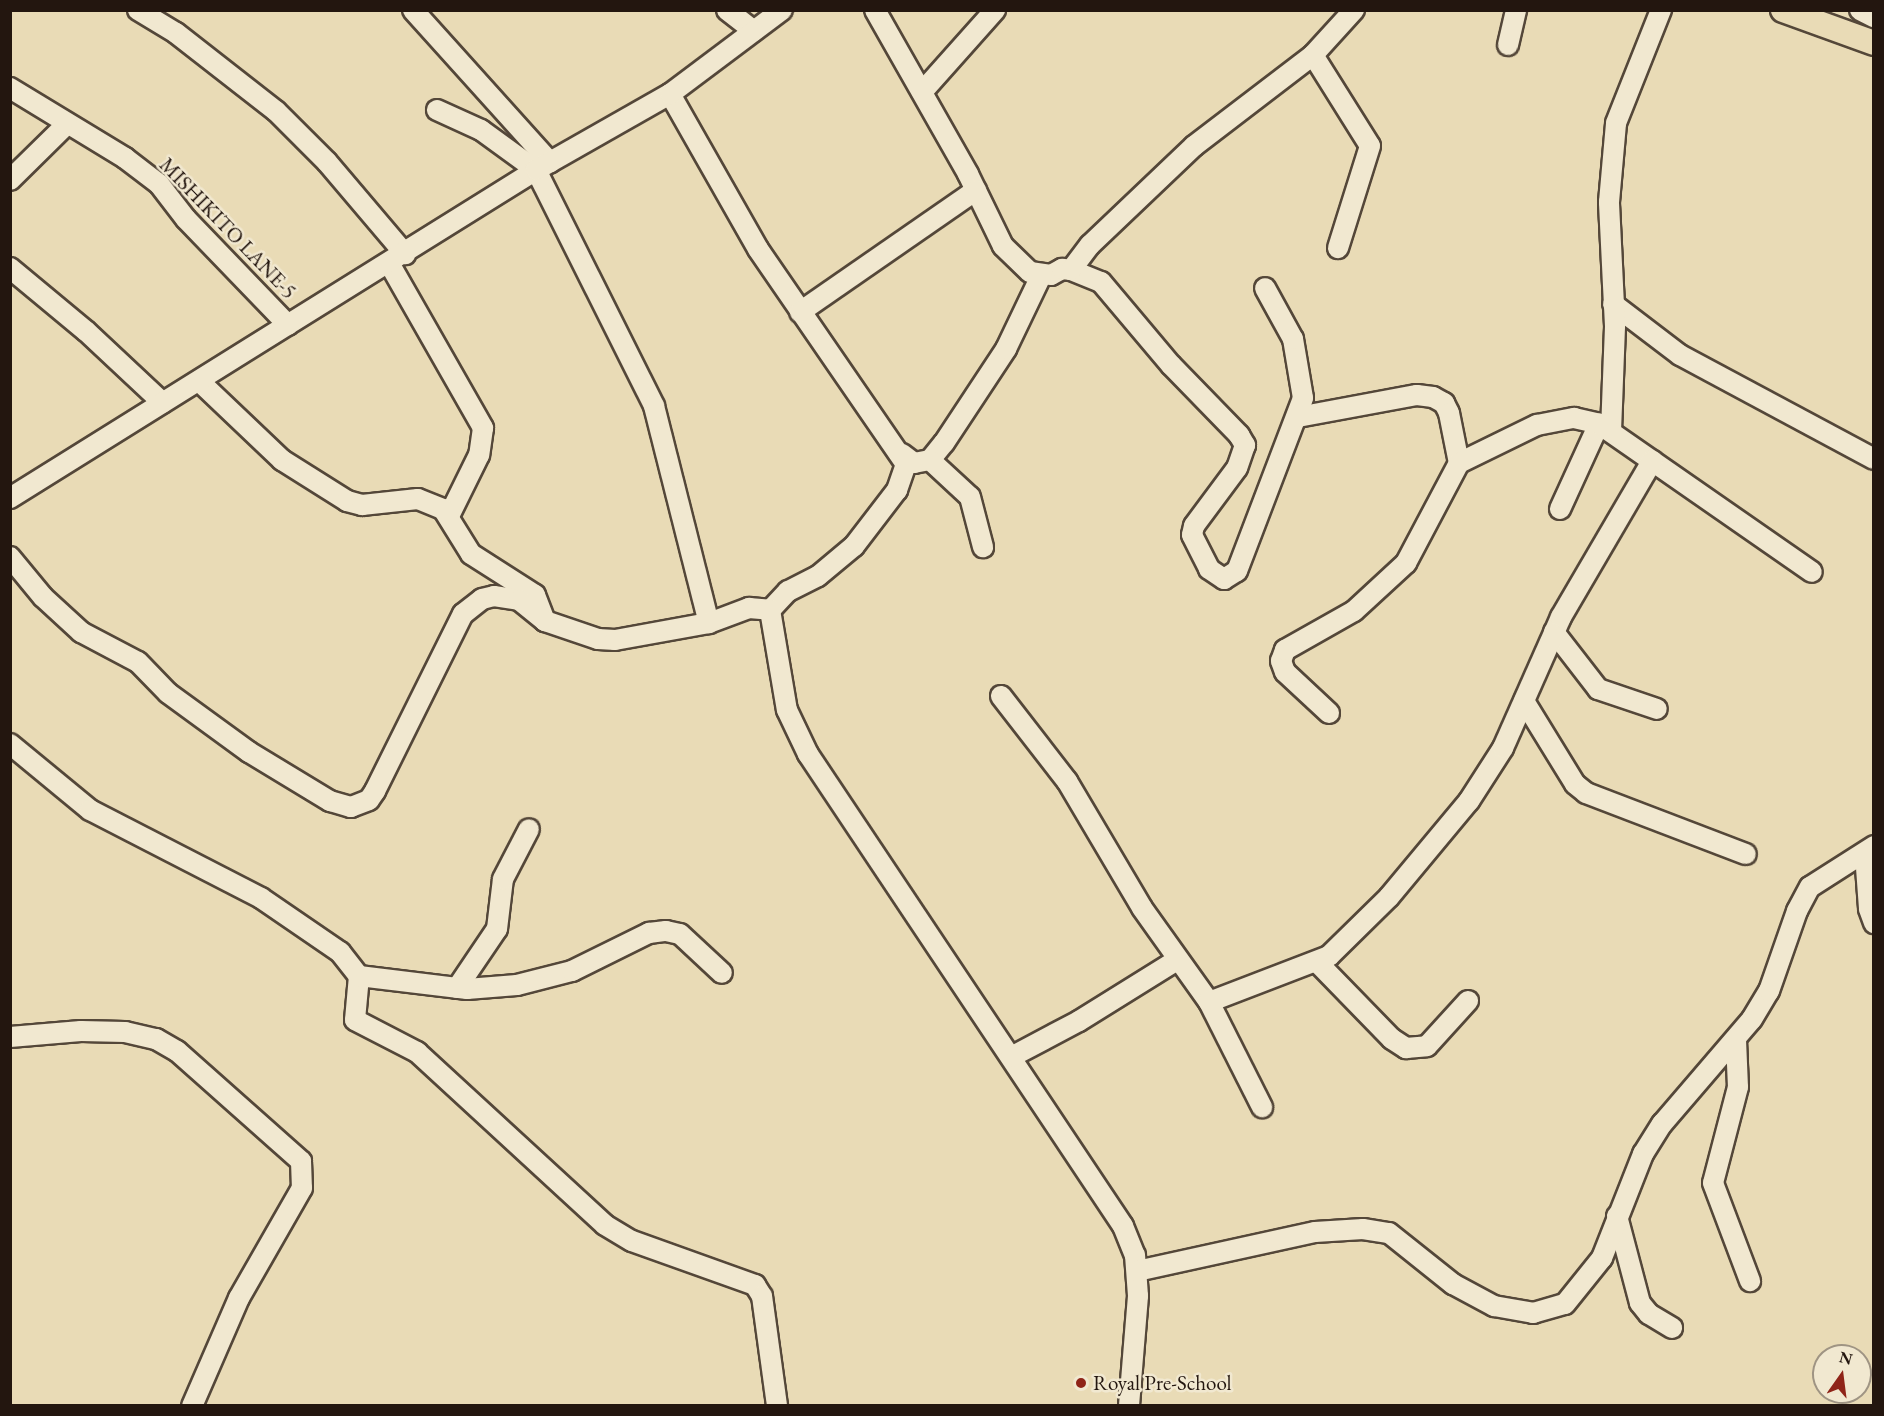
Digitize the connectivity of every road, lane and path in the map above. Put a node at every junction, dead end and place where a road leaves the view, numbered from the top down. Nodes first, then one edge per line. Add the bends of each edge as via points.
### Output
1 (138, 10) edge
2 (413, 10) edge
3 (727, 10) edge
4 (782, 10) edge
5 (875, 10) edge
6 (996, 10) edge
7 (1354, 10) edge
8 (1516, 10) edge
9 (1661, 10) edge
10 (1782, 10) edge
11 (1860, 10) edge
12 (1874, 17) edge
13 (754, 31) junction
14 (1874, 43) edge
15 (1508, 45) dead end
16 (1313, 55) junction
17 (10, 88) edge
18 (922, 92) junction
19 (670, 94) junction
20 (437, 110) dead end
21 (67, 124) junction
22 (543, 166) junction
23 (10, 180) edge
24 (976, 190) junction
25 (1338, 248) dead end
26 (397, 259) junction
27 (10, 268) edge
28 (1071, 270) junction
29 (1042, 274) junction
30 (1265, 288) dead end
31 (1614, 304) junction
32 (800, 312) junction
33 (288, 325) junction
34 (199, 381) junction
35 (163, 403) junction
36 (1298, 417) junction
37 (1605, 427) junction
38 (902, 454) junction
39 (930, 459) junction
40 (1874, 459) edge
41 (1652, 461) junction
42 (1459, 463) junction
43 (10, 498) edge
44 (1560, 509) dead end
45 (449, 516) junction
46 (983, 547) dead end
47 (10, 556) edge
48 (1812, 572) dead end
49 (770, 610) junction
50 (545, 621) junction
51 (709, 623) junction
52 (1554, 632) junction
53 (1001, 696) dead end
54 (1524, 700) junction
55 (1657, 709) dead end
56 (1329, 713) dead end
57 (10, 744) edge
58 (529, 829) dead end
59 (1869, 850) edge
60 (1746, 854) dead end
61 (1874, 923) edge
62 (1177, 960) junction
63 (1310, 966) junction
64 (722, 973) dead end
65 (359, 976) junction
66 (457, 988) junction
67 (1468, 1001) dead end
68 (1209, 1002) junction
69 (10, 1037) edge
70 (1736, 1040) junction
71 (1011, 1057) junction
72 (1262, 1107) dead end
73 (1617, 1216) junction
74 (1137, 1271) junction
75 (1750, 1281) dead end
76 (1672, 1328) dead end
77 (192, 1406) edge
78 (777, 1406) edge
79 (1129, 1406) edge

1 - 26 street via 176,33 276,111 327,162
2 - 22 street
3 - 13 street
4 - 13 street
5 - 18 street
6 - 18 street
7 - 16 street
8 - 15 street
9 - 31 street via 1616,123 1609,202
10 - 14 main road
11 - 12 street
13 - 19 street
16 - 25 street via 1367,135 1370,146
16 - 28 street via 1194,146 1090,245
17 - 21 street, MISHIKITO LANE-5
18 - 24 street
19 - 22 street
19 - 32 street via 758,249
20 - 22 street
21 - 23 street
21 - 33 street, MISHIKITO LANE-5 via 159,184 186,219
22 - 26 street
22 - 51 street via 654,406
24 - 29 street via 1003,246 1030,272
24 - 32 street
26 - 33 street
26 - 45 street via 483,428 479,455
27 - 35 street via 86,330
28 - 29 street
28 - 36 street via 1101,282 1245,445 1237,468 1194,526 1192,535 1209,568 1224,579 1237,571
29 - 39 street via 1006,348
30 - 36 street via 1293,339 1304,387
31 - 37 street
31 - 40 street via 1680,355
32 - 38 street
33 - 34 street
34 - 35 street
34 - 45 street via 282,460 347,501 362,505 418,499 434,504
35 - 43 street
36 - 42 street via 1417,395 1433,397 1444,403 1449,413
37 - 41 street
37 - 42 street via 1574,418 1537,425
37 - 44 street
38 - 39 street via 914,463
38 - 49 street via 906,464 901,484 854,546 818,576 788,591
39 - 46 street via 966,489
41 - 48 street
41 - 52 street
42 - 56 street via 1406,563 1354,611 1285,650 1281,661 1285,672
45 - 50 street via 471,554 536,595
47 - 50 street via 43,597 81,632 138,662 168,693 249,752 330,801 351,807 369,800 383,779 470,605 495,596 519,600
49 - 51 street via 749,608
49 - 71 street via 787,710 808,754
50 - 51 street via 598,639 615,640
52 - 54 street
52 - 55 street via 1598,689
53 - 62 street via 1067,781
54 - 60 street via 1575,784 1586,793
54 - 63 street via 1495,764 1469,801 1344,944
57 - 65 street via 90,810 261,898 340,952
58 - 66 street via 503,879 497,929
59 - 61 street via 1869,909
59 - 70 street via 1810,887 1797,910 1769,991
62 - 68 street
62 - 71 street via 1079,1021
63 - 67 street via 1406,1048 1427,1046
63 - 68 street
64 - 66 street via 680,934 666,931 649,933 603,959 564,973 517,985
65 - 66 street
65 - 78 street via 355,1020 417,1052 605,1225 632,1241 755,1284 762,1296
68 - 72 street
69 - 77 street via 81,1030 125,1032 156,1039 177,1051 301,1161 302,1188 239,1298
70 - 73 street via 1662,1124 1643,1154
70 - 75 street via 1738,1087 1713,1183
71 - 74 street via 1123,1226
73 - 74 street via 1602,1258 1576,1293 1565,1304 1533,1313 1494,1306 1453,1284 1389,1233 1363,1229 1316,1232
73 - 76 street via 1640,1303 1649,1314
74 - 79 street

